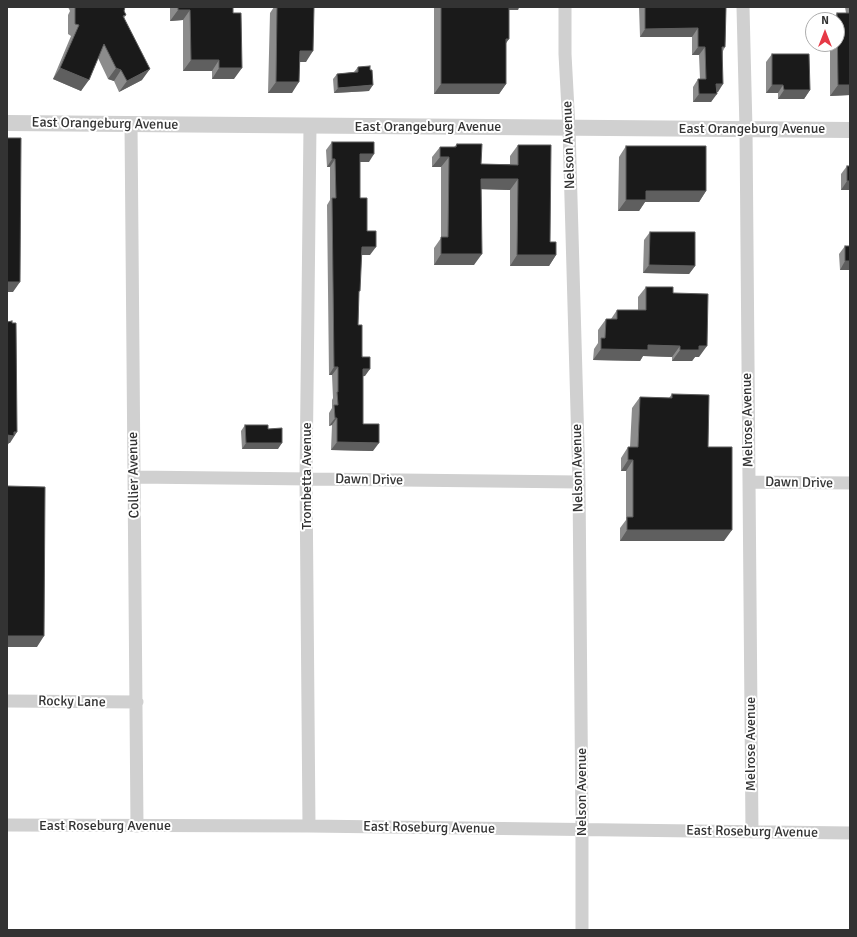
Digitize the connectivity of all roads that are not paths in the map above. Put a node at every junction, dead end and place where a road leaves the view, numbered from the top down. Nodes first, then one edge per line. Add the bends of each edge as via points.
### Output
1 (565, 7) edge
2 (743, 7) edge
3 (7, 123) edge
4 (131, 124) junction
5 (310, 126) junction
6 (569, 128) junction
7 (746, 129) junction
8 (850, 130) edge
9 (134, 477) junction
10 (306, 480) junction
11 (579, 482) junction
12 (749, 482) junction
13 (850, 483) edge
14 (7, 701) edge
15 (137, 702) junction
16 (7, 825) edge
17 (137, 826) junction
18 (309, 826) junction
19 (582, 830) junction
20 (752, 832) junction
21 (850, 833) edge
22 (582, 930) edge

1 - 6 street, Nelson Avenue
2 - 7 street, Melrose Avenue
3 - 4 street, East Orangeburg Avenue
4 - 5 street, East Orangeburg Avenue
4 - 9 street, Collier Avenue
5 - 6 street, East Orangeburg Avenue
5 - 10 street, Trombetta Avenue
6 - 7 street, East Orangeburg Avenue
6 - 11 street, Nelson Avenue
7 - 8 street, East Orangeburg Avenue
7 - 12 street, Melrose Avenue
9 - 10 street, Dawn Drive
9 - 15 street, Collier Avenue
10 - 11 street, Dawn Drive
10 - 18 street, Trombetta Avenue
11 - 19 street, Nelson Avenue
12 - 13 street, Dawn Drive
12 - 20 street, Melrose Avenue
14 - 15 street, Rocky Lane
15 - 17 street, Collier Avenue
16 - 17 street, East Roseburg Avenue
17 - 18 street, East Roseburg Avenue
18 - 19 street, East Roseburg Avenue
19 - 20 street, East Roseburg Avenue
19 - 22 street, Nelson Avenue
20 - 21 street, East Roseburg Avenue

